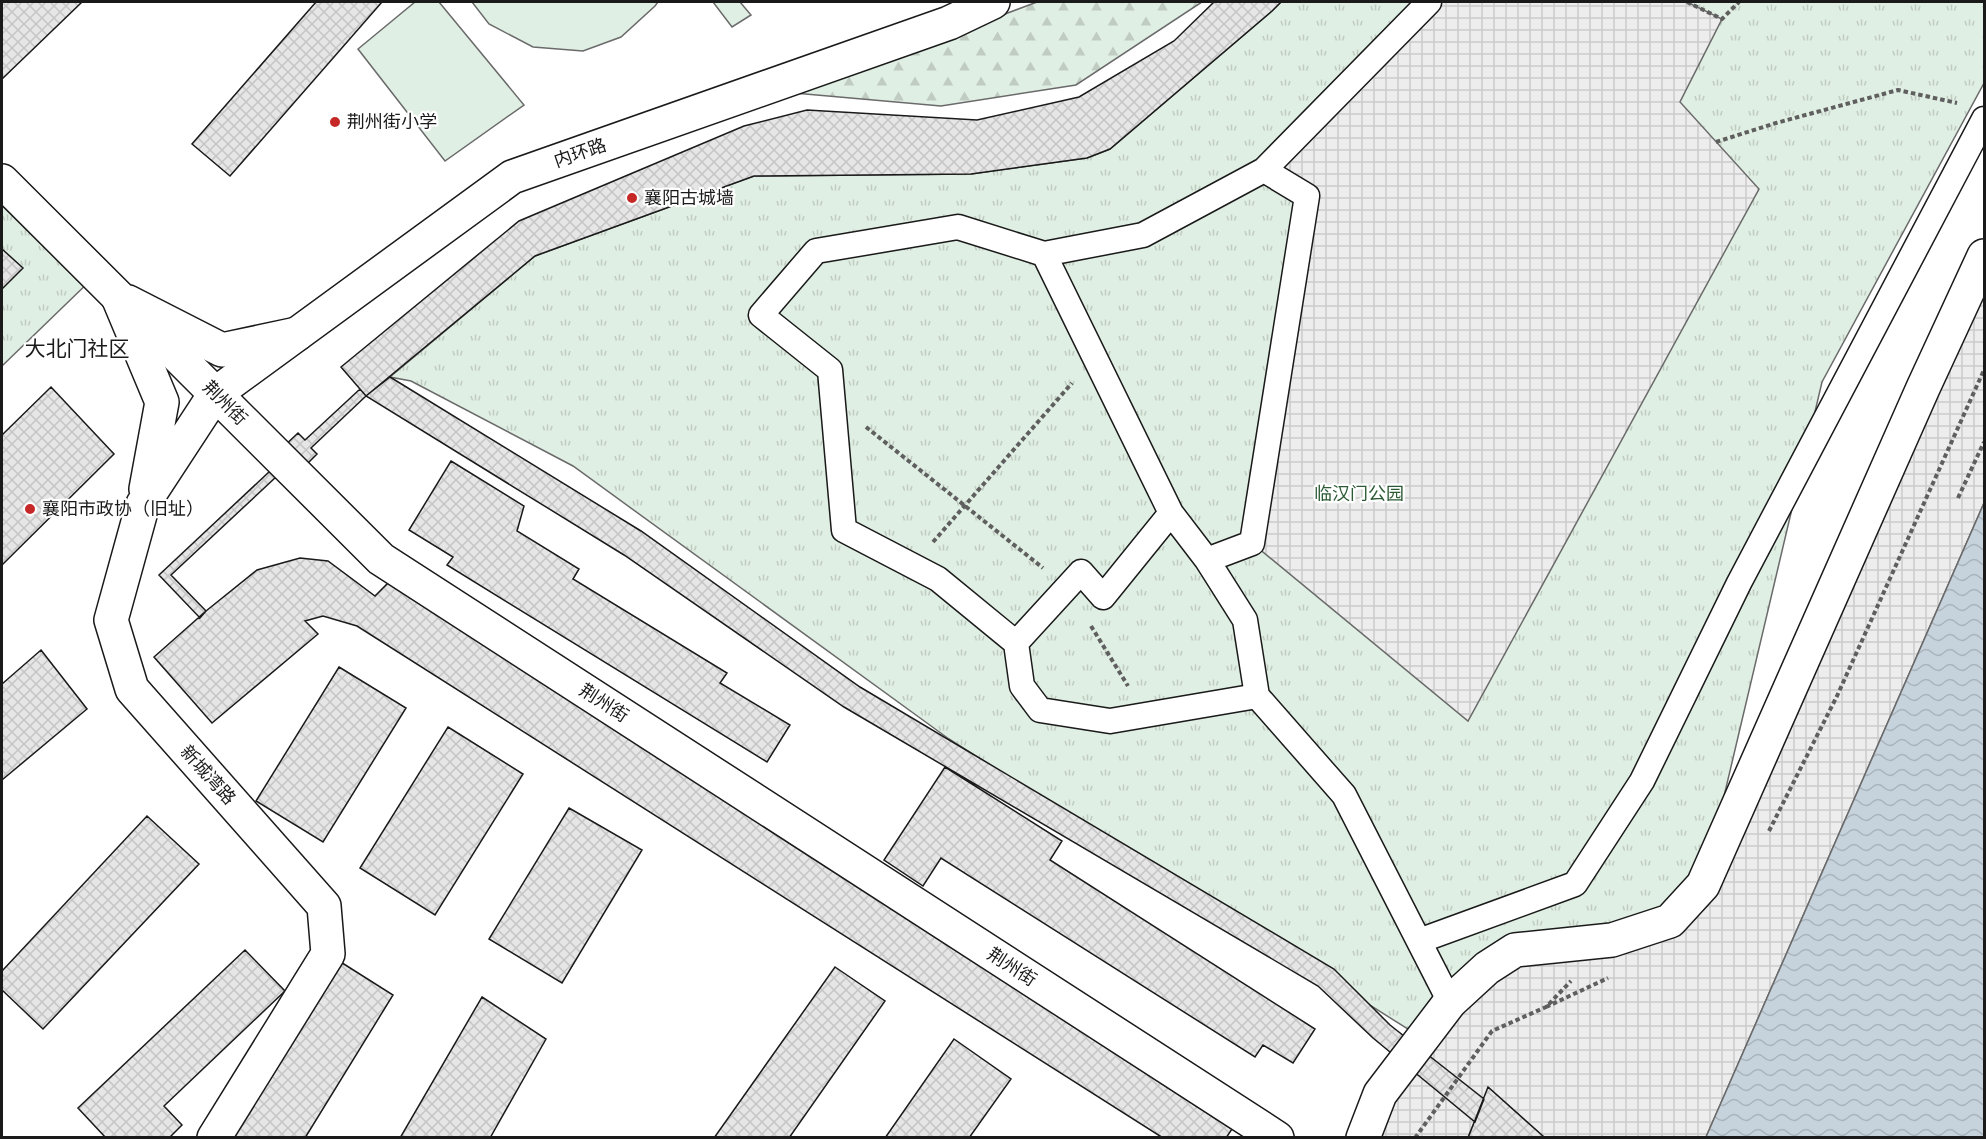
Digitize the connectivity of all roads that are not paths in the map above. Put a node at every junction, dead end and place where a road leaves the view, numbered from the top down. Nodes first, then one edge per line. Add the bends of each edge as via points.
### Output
1 (993, 2) edge
2 (1429, 2) edge
3 (1984, 119) edge
4 (1264, 170) junction
5 (2, 181) edge
6 (1044, 254) junction
7 (1984, 256) edge
8 (118, 297) junction
9 (297, 334) junction
10 (215, 394) junction
11 (143, 504) junction
12 (1171, 513) junction
13 (1207, 560) junction
14 (1016, 643) junction
15 (1257, 696) junction
16 (1419, 941) junction
17 (1450, 1002) junction
18 (214, 1137) edge
19 (1277, 1137) edge
20 (1363, 1137) edge

1 - 9 street, 内环路 via 949,22 512,177
2 - 4 street
3 - 16 street via 1739,583 1642,782 1575,885
4 - 6 street via 1143,235
4 - 13 street via 1307,196 1252,543
5 - 8 street, 荆州街
6 - 12 street
6 - 14 street via 958,227 816,251 761,315 831,370 844,530 938,579
7 - 17 street via 1703,885 1670,921 1612,940 1515,950 1487,968
8 - 9 street via 222,350
8 - 10 street, 荆州街
8 - 11 street via 162,402
9 - 10 street, 内环路
10 - 11 street, 新城湾路
10 - 19 street, 荆州街 via 381,559
11 - 18 street, 新城湾路 via 111,620 132,689 324,906 328,954
12 - 13 street
12 - 14 street via 1103,597 1081,572
13 - 15 street via 1245,620
14 - 15 street via 1022,686 1040,710 1110,721
15 - 16 street via 1344,795
16 - 17 street
17 - 20 street via 1380,1094

